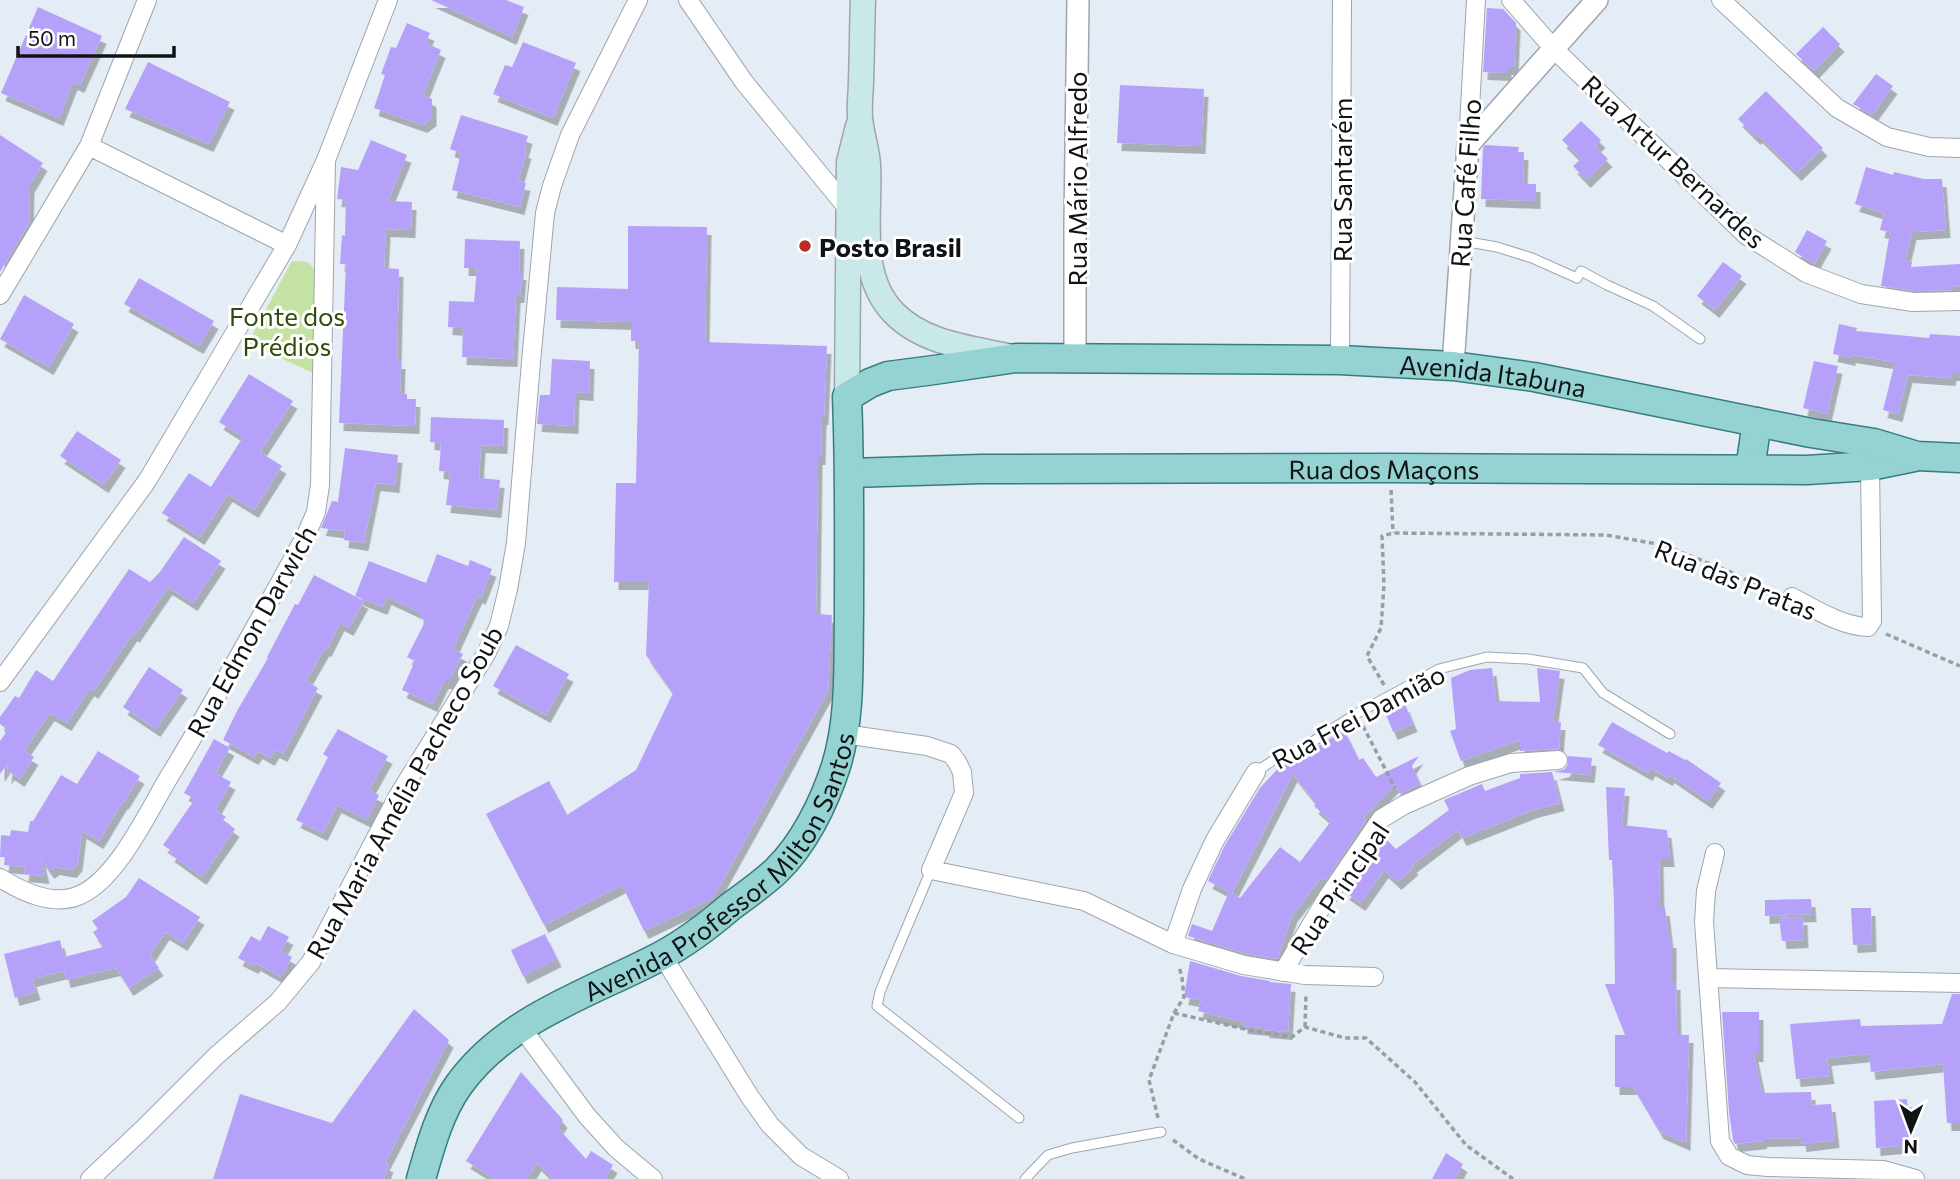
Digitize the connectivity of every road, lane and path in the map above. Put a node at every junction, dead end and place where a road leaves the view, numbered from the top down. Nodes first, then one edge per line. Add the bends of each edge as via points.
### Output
1 (147, 0) edge
2 (388, 0) edge
3 (638, 0) edge
4 (688, 0) edge
5 (863, 0) edge
6 (1078, 0) edge
7 (1342, 0) edge
8 (1476, 0) edge
9 (1511, 0) edge
10 (1597, 0) edge
11 (1721, 0) edge
12 (1554, 49) junction
13 (860, 118) junction
14 (1468, 145) junction
15 (89, 146) junction
16 (1960, 148) edge
17 (326, 160) junction
18 (849, 210) junction
19 (1461, 241) junction
20 (287, 245) junction
21 (0, 295) edge
22 (1960, 301) edge
23 (1700, 340) dead end
24 (1016, 358) junction
25 (1076, 358) junction
26 (1340, 360) junction
27 (1453, 366) junction
28 (847, 397) junction
29 (1757, 422) junction
30 (1917, 456) junction
31 (1960, 458) edge
32 (1870, 466) junction
33 (1390, 468) junction
34 (1750, 469) junction
35 (850, 473) junction
36 (1393, 533) junction
37 (1792, 597) joint
38 (1868, 627) junction
39 (1960, 666) edge
40 (0, 682) edge
41 (1390, 696) junction
42 (1356, 714) junction
43 (844, 734) junction
44 (1670, 734) dead end
45 (1558, 760) dead end
46 (1255, 772) joint
47 (1404, 805) junction
48 (1715, 853) dead end
49 (931, 870) junction
50 (0, 878) edge
51 (1173, 944) junction
52 (662, 955) junction
53 (1283, 972) junction
54 (1305, 975) junction
55 (1374, 976) dead end
56 (1709, 978) junction
57 (1960, 983) edge
58 (1174, 1013) junction
59 (521, 1027) junction
60 (1305, 1027) junction
61 (1019, 1118) dead end
62 (1161, 1132) junction
63 (90, 1179) edge
64 (421, 1179) edge
65 (653, 1179) edge
66 (839, 1179) edge
67 (1025, 1179) edge
68 (1245, 1179) edge
69 (1513, 1179) edge
70 (1915, 1179) edge

1 - 15 street
2 - 17 street
3 - 63 street, Rua Maria Amélia Pacheco Soub via 570,135 545,212 516,543 499,626 398,796 311,962 278,1002
4 - 18 street via 744,82
5 - 13 main road, Avenida Itabuna
6 - 25 street, Rua Mário Alfredo
7 - 26 street, Rua Santarém
8 - 14 street, Rua Café Filho
9 - 12 street, Rua Artur Bernardes
10 - 12 street
11 - 16 street via 1837,108 1887,137 1929,148
12 - 14 street
12 - 22 street, Rua Artur Bernardes via 1746,234 1806,273 1861,294 1913,303
13 - 18 main road, Avenida Itabuna via 849,162
13 - 24 main road, Avenida Itabuna via 868,167 866,224 871,265 893,313 915,330 939,340
14 - 19 street, Rua Café Filho
15 - 20 street
15 - 21 street
17 - 20 street
17 - 50 street, Rua Edmon Darwich via 320,485 306,536 210,709 105,877 68,899 28,894
18 - 28 main road, Avenida Itabuna
19 - 23 lane via 1532,258 1577,278 1581,271 1653,306
19 - 27 street, Rua Café Filho
20 - 40 street via 147,481
24 - 25 main road, Avenida Itabuna
24 - 28 main road, Avenida Itabuna via 888,376
25 - 26 main road, Avenida Itabuna
26 - 27 main road, Avenida Itabuna
27 - 29 main road, Avenida Itabuna via 1534,377
28 - 35 main road, Avenida Professor Milton Santos
29 - 30 main road, Avenida Itabuna via 1874,443
29 - 34 main road
30 - 31 main road, Avenida Itabuna
30 - 32 main road, Rua dos Maçons
32 - 34 main road, Rua dos Maçons
32 - 38 street via 1872,621
33 - 34 main road, Rua dos Maçons
33 - 35 main road, Rua dos Maçons
33 - 36 path
35 - 43 main road, Avenida Professor Milton Santos
36 - 37 path, Rua das Pratas via 1606,536 1662,545 1772,594
36 - 41 path via 1382,536 1381,628 1367,656
37 - 38 street, Rua das Pratas via 1829,617
38 - 39 path
41 - 42 lane, Rua Frei Damião
41 - 44 lane, Rua Frei Damião via 1439,668 1487,657 1528,659 1583,668 1603,693
42 - 46 lane, Rua Frei Damião
42 - 47 path
43 - 49 street via 927,746 951,754 957,762 964,793
43 - 52 main road, Avenida Professor Milton Santos via 818,809 802,839 776,871
45 - 47 street, Rua Principal via 1511,763
46 - 51 street, Rua Frei Damião via 1215,840
47 - 53 street, Rua Principal via 1381,819
48 - 56 street via 1704,922
49 - 51 street via 1084,901
49 - 61 lane via 877,1006
51 - 53 street
51 - 58 path via 1184,997
52 - 59 main road, Avenida Professor Milton Santos
52 - 66 street via 770,1125 801,1156
53 - 54 street
54 - 55 street
54 - 60 path
56 - 57 street
56 - 70 street via 1720,1141 1729,1156 1747,1165 1883,1170
58 - 60 path via 1292,1037
58 - 62 path via 1149,1080
59 - 64 main road, Avenida Professor Milton Santos via 458,1086 439,1122
59 - 65 street via 587,1116
60 - 69 path via 1345,1038 1366,1038 1415,1082 1466,1145
62 - 67 lane via 1048,1155
62 - 68 path via 1199,1159

